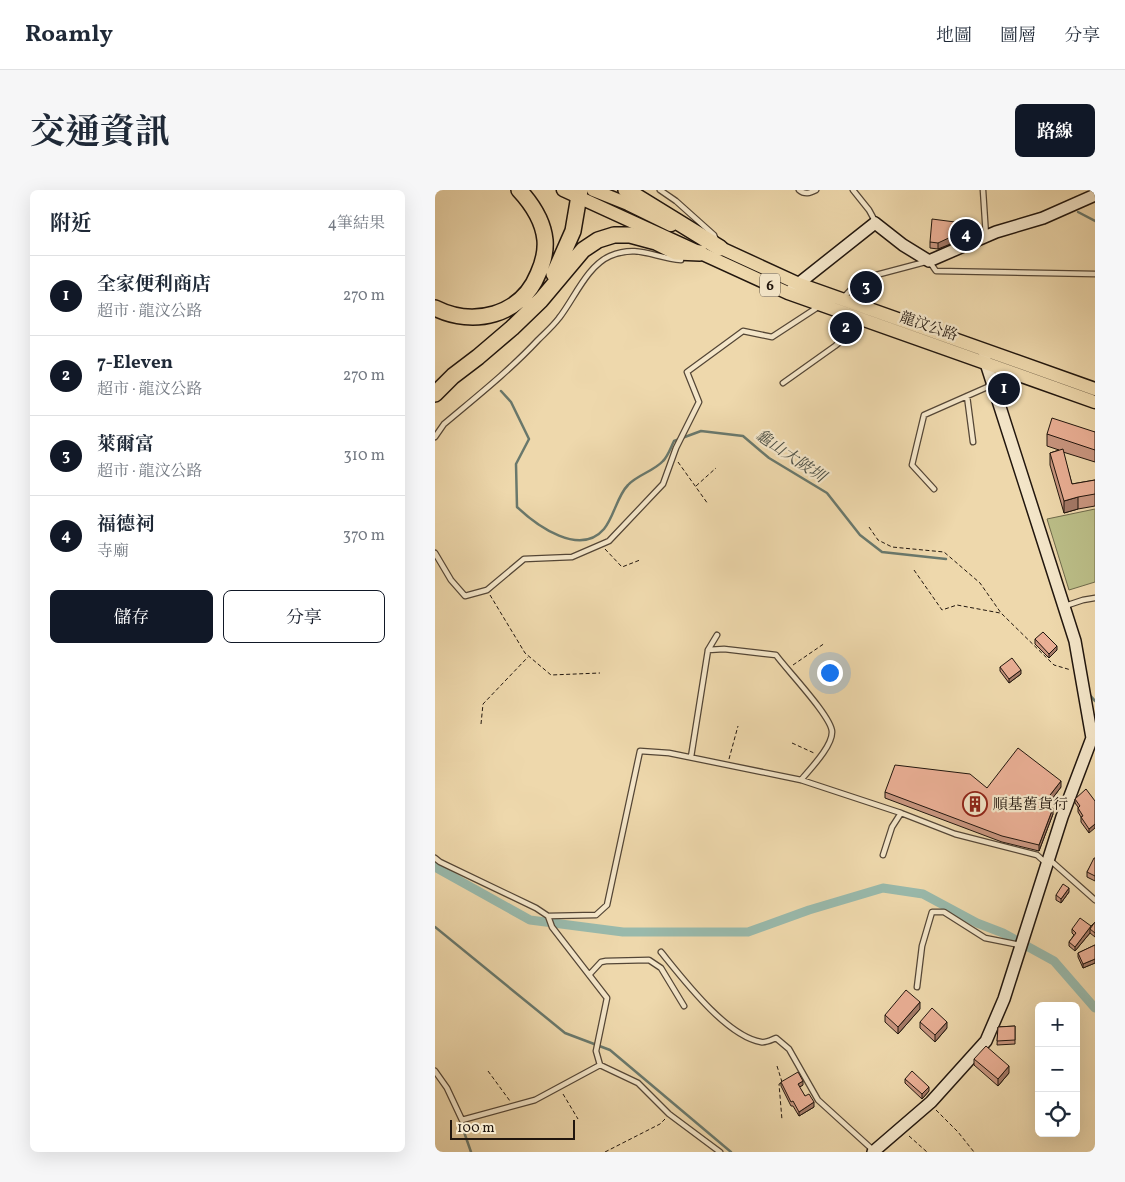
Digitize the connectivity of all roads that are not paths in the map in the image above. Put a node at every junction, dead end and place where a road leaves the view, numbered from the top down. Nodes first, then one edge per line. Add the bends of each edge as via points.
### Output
1 (519, 190) edge
2 (563, 190) edge
3 (593, 190) edge
4 (626, 190) edge
5 (660, 190) edge
6 (799, 190) edge
7 (816, 190) edge
8 (853, 190) edge
9 (983, 190) edge
10 (579, 194) edge
11 (1095, 195) edge
12 (875, 223) junction
13 (986, 236) junction
14 (720, 254) junction
15 (743, 257) junction
16 (697, 258) junction
17 (929, 261) junction
18 (737, 270) junction
19 (1095, 274) edge
20 (799, 284) junction
21 (788, 292) junction
22 (541, 300) junction
23 (822, 304) junction
24 (839, 304) junction
25 (435, 308) edge
26 (868, 315) junction
27 (984, 356) junction
28 (783, 383) dead end
29 (992, 385) junction
30 (1095, 389) edge
31 (435, 394) edge
32 (967, 396) junction
33 (1095, 402) edge
34 (435, 437) edge
35 (973, 442) dead end
36 (934, 489) dead end
37 (435, 553) edge
38 (1095, 598) edge
39 (1064, 606) junction
40 (717, 635) dead end
41 (708, 650) junction
42 (691, 757) junction
43 (801, 780) junction
44 (901, 813) junction
45 (883, 855) dead end
46 (435, 858) edge
47 (1048, 862) junction
48 (1095, 900) edge
49 (548, 916) junction
50 (1022, 943) junction
51 (661, 952) dead end
52 (589, 975) junction
53 (917, 988) dead end
54 (684, 1006) dead end
55 (600, 1065) junction
56 (435, 1071) edge
57 (873, 1151) edge
58 (720, 1152) edge

1 - 25 highway via 538,215 545,240 545,254 535,283 522,299 506,310 489,315 460,317
2 - 10 main road, 龍汶公路 / 6
3 - 14 main road, 龍汶公路 / 6 via 628,204
4 - 14 highway
5 - 14 lane via 715,235
6 - 7 lane via 809,193
8 - 12 lane
9 - 13 lane
10 - 16 main road, 龍汶公路 / 6
10 - 22 highway via 573,231
11 - 13 street via 1043,218
12 - 17 street
12 - 20 street
13 - 17 street
14 - 15 main road, 龍汶公路 / 6
14 - 16 main road, 龍汶公路 / 6
14 - 18 main road, 龍汶公路 / 6
15 - 18 main road
15 - 20 main road, 龍汶公路 / 6
16 - 22 highway via 656,242 630,235 614,235 583,250
16 - 34 lane via 671,259 645,251 608,257 594,268 559,319 521,358 444,424
17 - 19 lane via 936,271
17 - 24 lane via 861,279
18 - 21 main road, 龍汶公路 / 6
20 - 21 street
20 - 24 main road, 龍汶公路 / 6
21 - 23 main road, 龍汶公路 / 6
22 - 31 highway
23 - 24 main road, 龍汶公路 / 6
23 - 37 lane via 772,338 743,331 687,372 699,402 673,455 663,484 609,541 572,557 524,559 487,590 465,596
24 - 26 main road, 龍汶公路 / 6
26 - 27 main road, 龍汶公路 / 6 via 966,342
26 - 28 lane via 835,346
27 - 29 street
27 - 30 main road, 龍汶公路 / 6
27 - 33 main road, 龍汶公路 / 6
29 - 32 lane
29 - 39 street
32 - 35 lane
32 - 36 lane via 924,416 912,465
38 - 39 lane
39 - 47 street via 1075,641 1092,738
40 - 41 lane
41 - 42 lane
41 - 43 lane via 776,655 808,691 832,732 821,756
42 - 43 lane
42 - 49 lane via 640,750 607,906 596,915
43 - 44 lane
44 - 45 lane via 892,827
44 - 47 lane via 955,834 1037,855
46 - 49 lane
47 - 48 lane
47 - 50 street
49 - 52 lane via 552,927
50 - 53 lane via 985,938 944,912 932,912 922,946
50 - 57 street via 1004,999 986,1040 929,1104
51 - 57 lane via 717,1016 747,1038 763,1042 776,1038 789,1050 818,1100
52 - 54 lane via 601,962 649,960 661,968
52 - 55 lane via 607,998 596,1051
55 - 56 lane via 535,1100 462,1120
55 - 58 lane via 637,1083 669,1114

